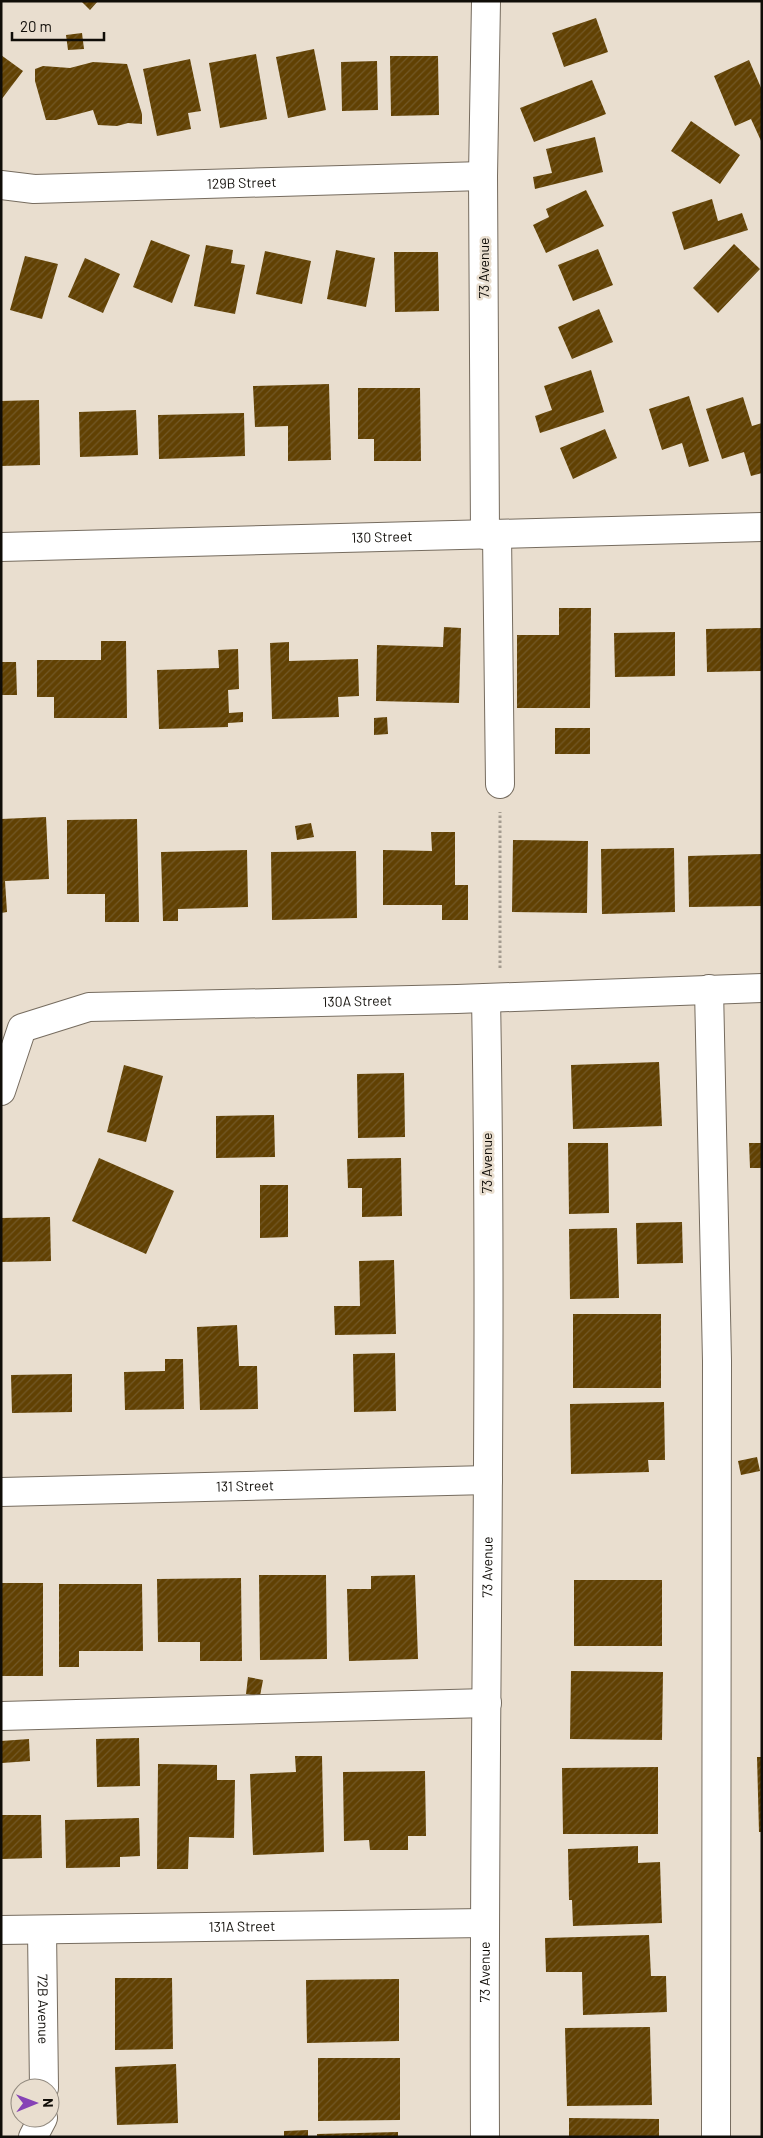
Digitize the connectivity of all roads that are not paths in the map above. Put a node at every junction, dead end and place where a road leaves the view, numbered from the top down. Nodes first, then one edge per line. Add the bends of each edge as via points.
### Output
1 (486, 1) edge
2 (483, 176) junction
3 (1, 185) edge
4 (762, 527) edge
5 (491, 535) junction
6 (1, 547) edge
7 (500, 784) road end
8 (762, 988) edge
9 (709, 989) junction
10 (486, 998) junction
11 (1, 1091) edge
12 (488, 1480) junction
13 (1, 1492) edge
14 (487, 1703) junction
15 (1, 1716) edge
16 (484, 1922) junction
17 (1, 1930) edge
18 (42, 1930) junction
19 (44, 2078) edge
20 (484, 2137) edge
21 (716, 2137) edge

1 - 2 street, 73 Avenue
2 - 3 street, 129B Street via 34,189
2 - 5 street, 73 Avenue
4 - 5 street, 130 Street
5 - 6 street, 130 Street
5 - 7 street, 73 Avenue
8 - 9 street, 130A Street
9 - 10 street, 130A Street
9 - 21 street via 717,1361
10 - 11 street, 130A Street via 88,1007 22,1028
10 - 12 street, 73 Avenue
12 - 13 street, 131 Street
12 - 14 street, 73 Avenue
14 - 15 street
14 - 16 street, 73 Avenue
16 - 18 street, 131A Street
16 - 20 street, 73 Avenue
17 - 18 street, 131A Street
18 - 19 street, 72B Avenue

